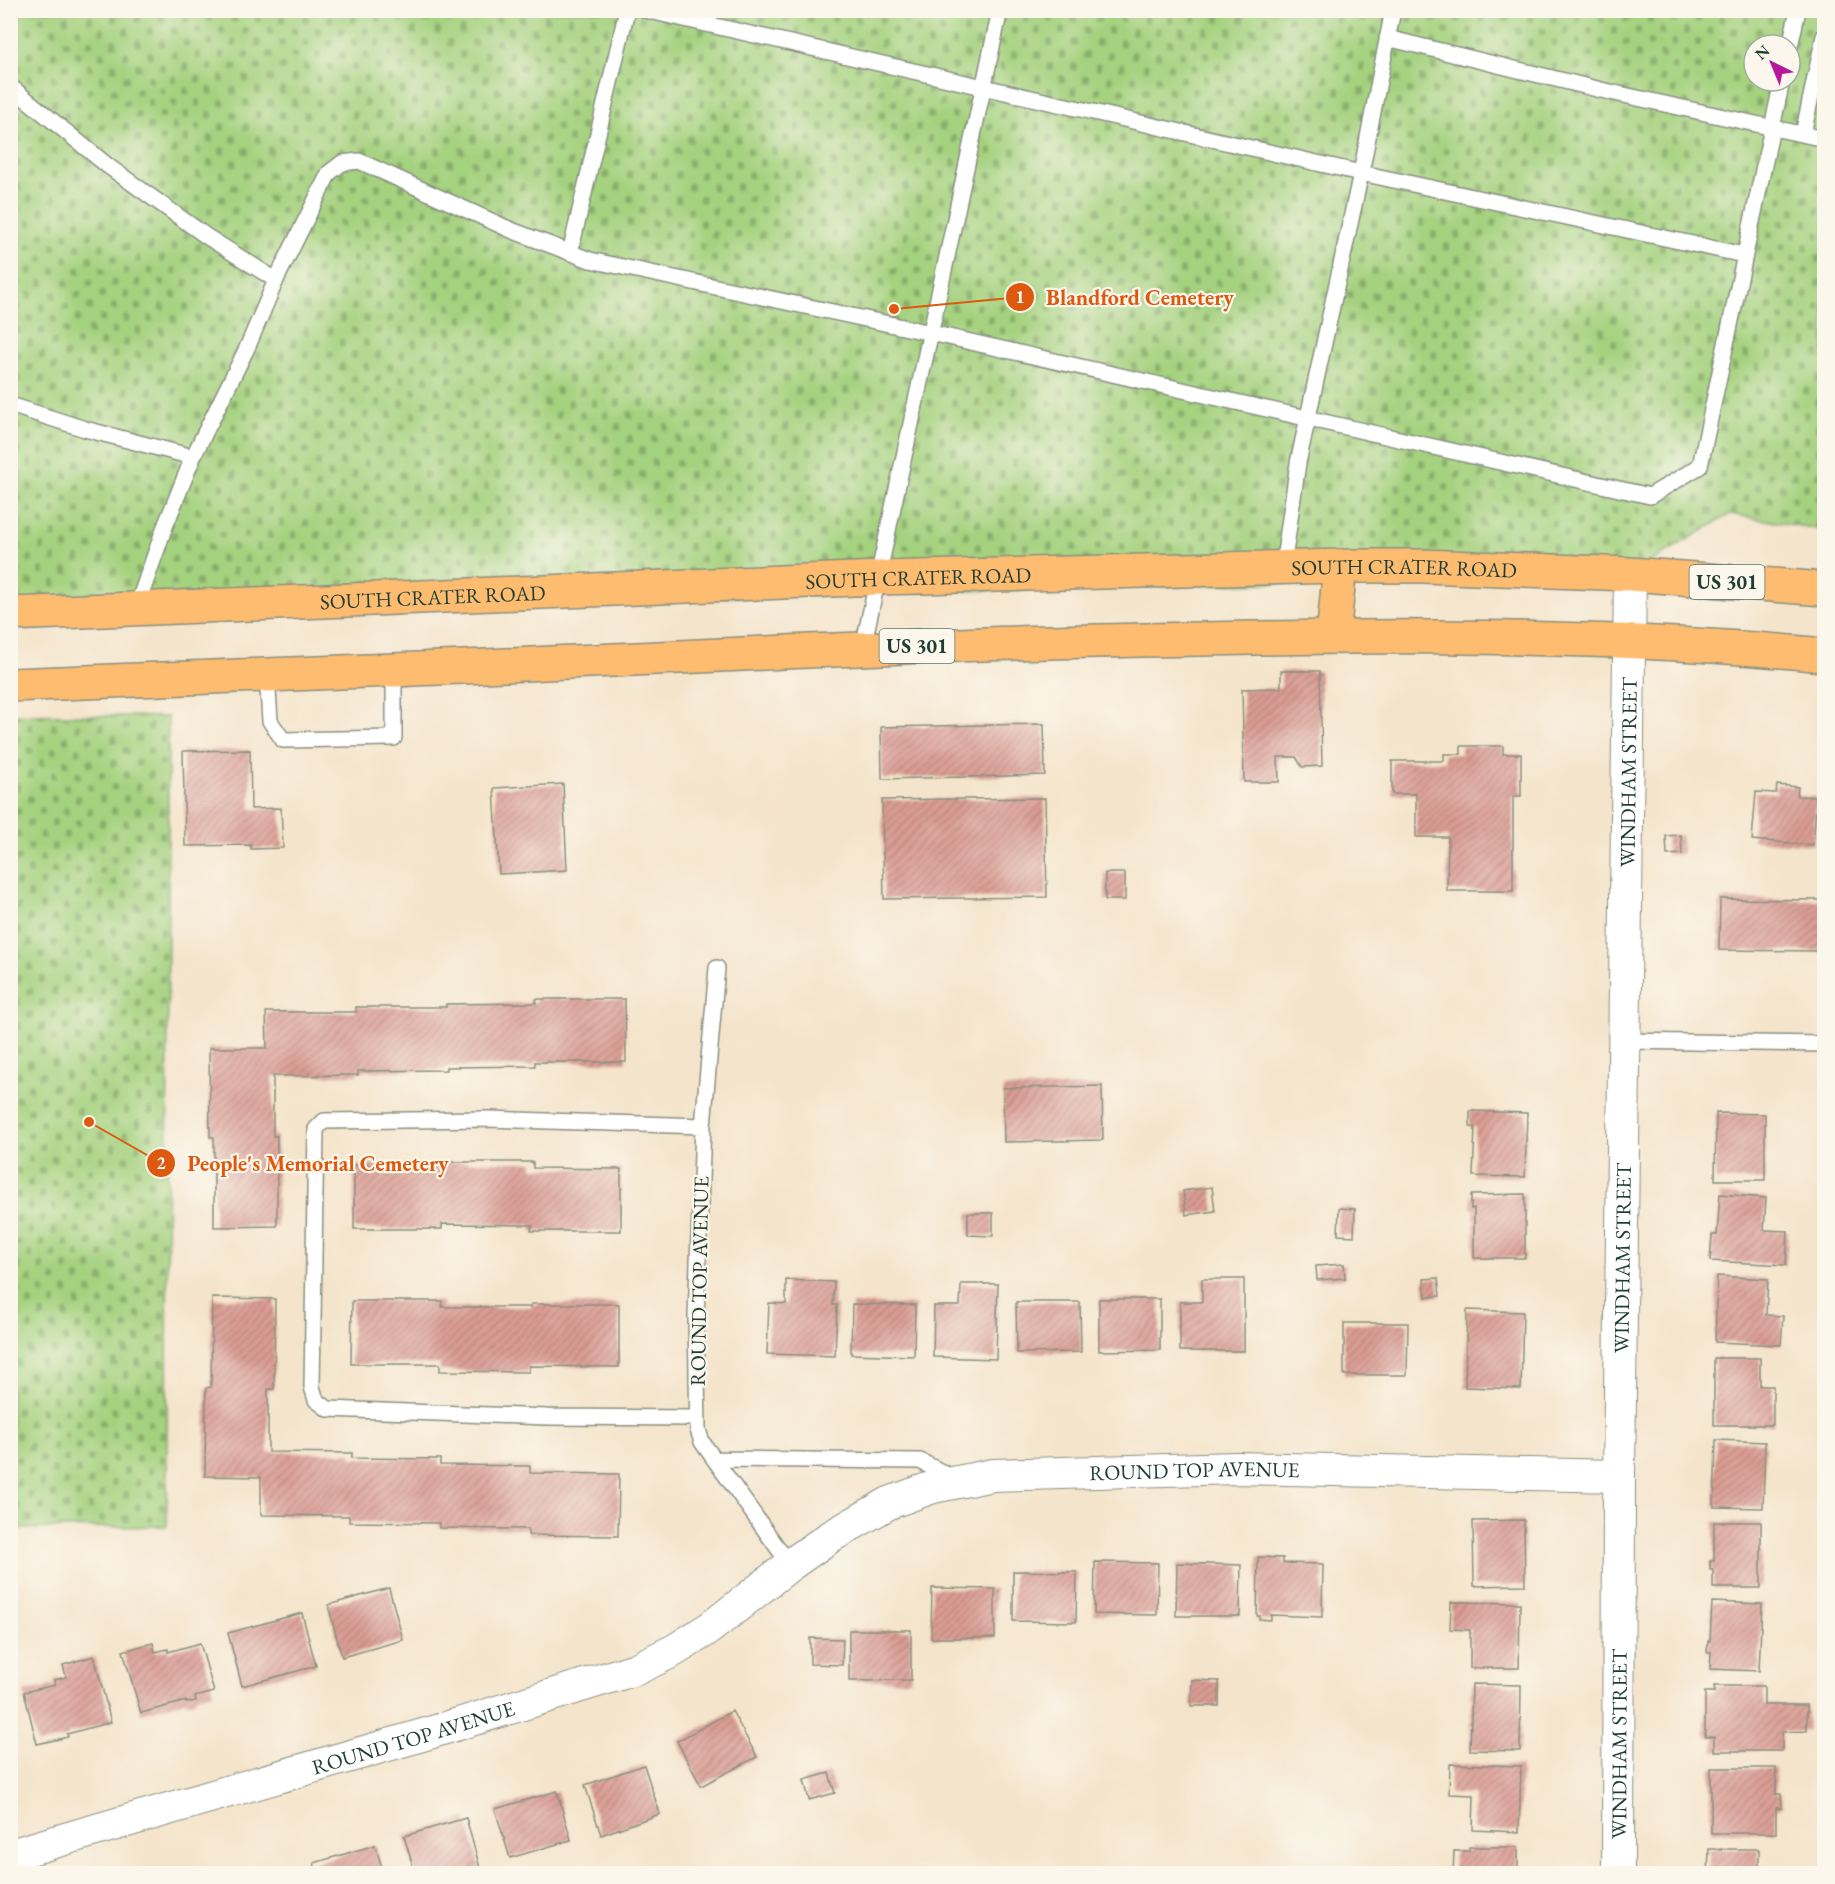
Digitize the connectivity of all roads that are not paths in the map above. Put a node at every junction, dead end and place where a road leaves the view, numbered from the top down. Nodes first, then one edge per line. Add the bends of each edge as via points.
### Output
1 (627, 10) edge
2 (645, 10) edge
3 (1000, 10) edge
4 (1393, 10) edge
5 (1798, 10) edge
6 (1793, 33) edge
7 (1824, 36) edge
8 (1387, 38) junction
9 (10, 86) edge
10 (983, 88) junction
11 (1779, 93) edge
12 (1771, 127) junction
13 (1803, 134) junction
14 (1824, 139) edge
15 (1361, 172) junction
16 (570, 254) junction
17 (1744, 255) junction
18 (276, 280) junction
19 (931, 333) junction
20 (10, 405) edge
21 (1307, 420) junction
22 (194, 457) junction
23 (1340, 566) junction
24 (1283, 567) junction
25 (1630, 574) junction
26 (879, 578) junction
27 (1824, 589) edge
28 (136, 609) junction
29 (10, 614) edge
30 (1333, 637) junction
31 (1629, 641) junction
32 (864, 647) junction
33 (1824, 655) edge
34 (394, 670) junction
35 (267, 674) junction
36 (10, 685) edge
37 (717, 968) dead end
38 (1624, 1041) junction
39 (1824, 1044) edge
40 (703, 1126) junction
41 (698, 1418) junction
42 (714, 1459) junction
43 (1619, 1476) junction
44 (960, 1482) junction
45 (790, 1565) junction
46 (10, 1855) edge
47 (1617, 1874) edge

1 - 16 lane
2 - 10 lane
3 - 10 lane
4 - 8 lane
5 - 6 lane
7 - 13 lane
8 - 12 lane
8 - 15 lane
9 - 18 lane via 108,166
10 - 15 lane
10 - 19 lane
11 - 12 lane
12 - 13 lane
12 - 17 lane
13 - 14 lane
15 - 17 lane
15 - 21 lane
16 - 18 lane via 359,162 342,163 328,173
16 - 19 lane
17 - 21 lane via 1700,466 1650,496
18 - 22 lane
19 - 21 lane
19 - 26 lane
20 - 22 lane
21 - 24 lane
22 - 28 lane
23 - 24 main road, SOUTH CRATER ROAD / US 301
23 - 25 main road, SOUTH CRATER ROAD / US 301
23 - 30 main road
24 - 26 main road, SOUTH CRATER ROAD / US 301
25 - 27 main road, SOUTH CRATER ROAD / US 301
25 - 31 street, WINDHAM STREET
26 - 28 main road, SOUTH CRATER ROAD / US 301
26 - 32 lane
28 - 29 main road, SOUTH CRATER ROAD / US 301
30 - 31 main road, US 301
30 - 32 main road, US 301
31 - 33 main road, US 301
31 - 38 street, WINDHAM STREET
32 - 34 main road, US 301
34 - 35 main road, US 301
34 - 35 lane via 394,738 283,740 270,721
35 - 36 main road, US 301
37 - 40 lane, ROUND TOP AVENUE
38 - 39 lane
38 - 43 street, WINDHAM STREET
40 - 41 lane, ROUND TOP AVENUE via 696,1318
40 - 41 lane via 489,1119 324,1121 316,1129 312,1387 316,1400 328,1409
41 - 42 lane, ROUND TOP AVENUE via 702,1442
42 - 44 lane via 920,1461
42 - 45 lane, ROUND TOP AVENUE
43 - 44 street, ROUND TOP AVENUE via 1238,1468 1044,1472 993,1475
43 - 47 street, WINDHAM STREET
44 - 45 street, ROUND TOP AVENUE via 889,1503
45 - 46 street, ROUND TOP AVENUE via 711,1627 636,1669

